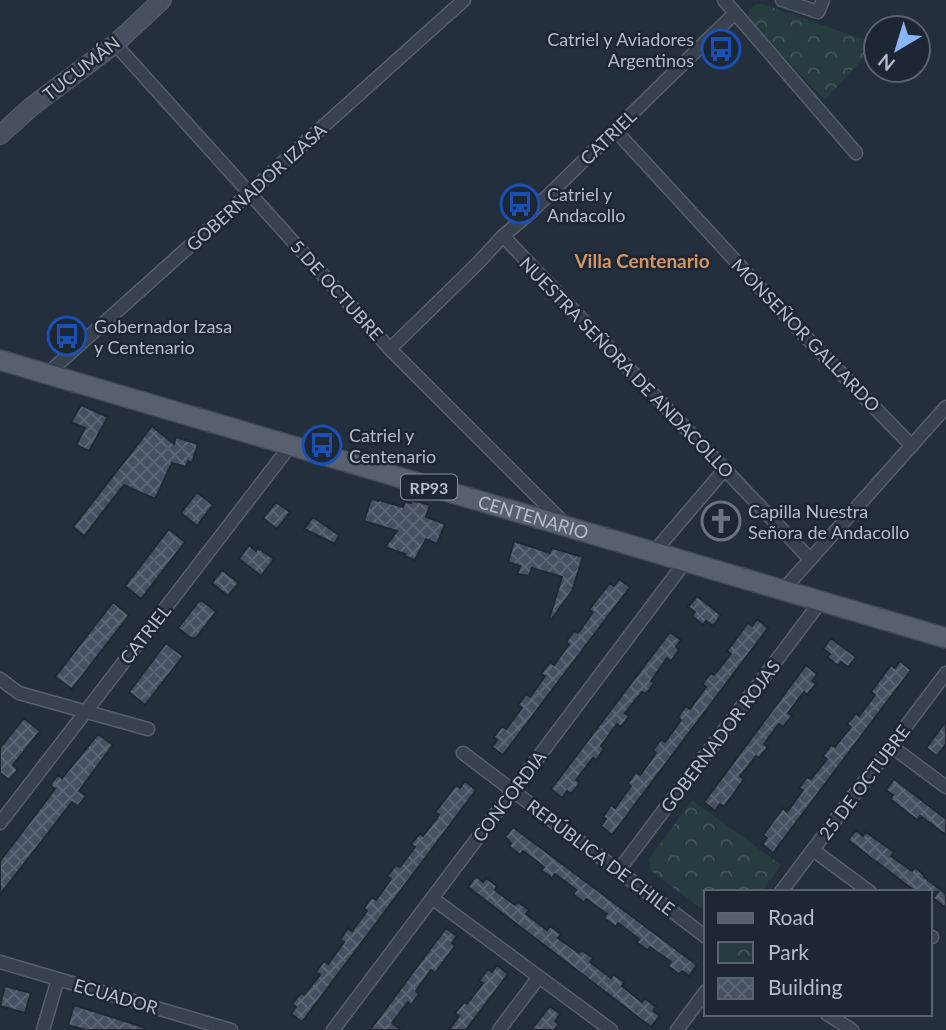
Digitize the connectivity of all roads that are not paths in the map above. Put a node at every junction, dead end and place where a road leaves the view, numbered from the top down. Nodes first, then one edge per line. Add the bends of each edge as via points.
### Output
1 (162, 0) edge
2 (464, 0) edge
3 (723, 0) edge
4 (782, 0) edge
5 (823, 0) edge
6 (735, 13) junction
7 (115, 44) junction
8 (615, 130) junction
9 (0, 135) edge
10 (856, 153) dead end
11 (250, 193) junction
12 (503, 236) junction
13 (390, 349) junction
14 (0, 360) edge
15 (47, 374) junction
16 (946, 407) edge
17 (290, 446) junction
18 (912, 446) junction
19 (724, 469) junction
20 (569, 527) junction
21 (654, 552) junction
22 (810, 559) junction
23 (685, 562) junction
24 (783, 590) junction
25 (821, 601) junction
26 (946, 638) edge
27 (946, 673) edge
28 (0, 679) edge
29 (86, 712) junction
30 (148, 729) dead end
31 (891, 746) junction
32 (463, 753) dead end
33 (946, 787) edge
34 (513, 790) junction
35 (0, 823) edge
36 (813, 850) junction
37 (619, 870) junction
38 (783, 890) edge
39 (867, 890) edge
40 (432, 898) junction
41 (704, 935) edge
42 (0, 962) edge
43 (539, 977) junction
44 (58, 979) junction
45 (704, 994) edge
46 (184, 1016) junction
47 (830, 1016) edge
48 (43, 1030) edge
49 (180, 1030) edge
50 (231, 1030) edge
51 (333, 1030) edge
52 (499, 1030) edge
53 (611, 1030) edge
54 (677, 1030) edge
55 (852, 1030) edge

1 - 7 main road, TUCUMÁN
2 - 11 street, GOBERNADOR IZASA
3 - 6 street
4 - 5 street via 818,12
6 - 8 street, CATRIEL
6 - 10 street
7 - 9 main road, TUCUMÁN
7 - 11 street, 5 DE OCTUBRE
8 - 12 street, CATRIEL
8 - 18 street, MONSEÑOR GALLARDO
11 - 13 street, 5 DE OCTUBRE
11 - 15 street, GOBERNADOR IZASA
12 - 13 street, CATRIEL
12 - 19 street, NUESTRA SEÑORA DE ANDACOLLO
13 - 20 street, 5 DE OCTUBRE
14 - 15 main road, CENTENARIO / RP93
15 - 17 main road, CENTENARIO / RP93
16 - 18 street
17 - 20 main road, CENTENARIO / RP93
17 - 29 street, CATRIEL
18 - 22 street
19 - 21 street
19 - 22 street, NUESTRA SEÑORA DE ANDACOLLO
20 - 21 main road, CENTENARIO / RP93
21 - 23 main road, CENTENARIO / RP93
22 - 24 street
23 - 24 main road, CENTENARIO / RP93
23 - 34 street, CONCORDIA
24 - 25 main road, CENTENARIO / RP93
25 - 26 main road, CENTENARIO / RP93
25 - 37 street, GOBERNADOR ROJAS
27 - 31 street, 25 DE OCTUBRE
28 - 29 street via 19,693
29 - 30 street
29 - 35 street, CATRIEL
31 - 33 street
31 - 36 street, 25 DE OCTUBRE
32 - 34 street, REPÚBLICA DE CHILE
34 - 37 street, REPÚBLICA DE CHILE
34 - 40 street, CONCORDIA
36 - 38 street, 25 DE OCTUBRE
36 - 39 street
37 - 41 street, REPÚBLICA DE CHILE
40 - 43 street
40 - 51 street, CONCORDIA
42 - 44 street, ECUADOR
43 - 52 street
43 - 53 street
44 - 46 street, ECUADOR
44 - 48 street
45 - 54 street
46 - 49 street
46 - 50 street, ECUADOR
47 - 55 street

